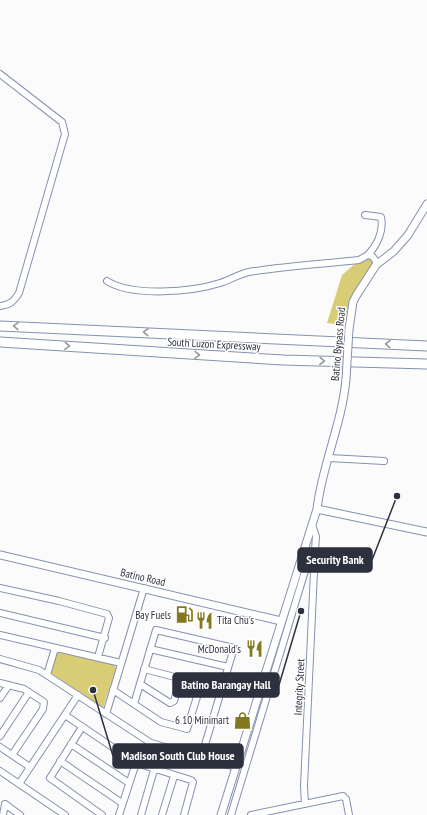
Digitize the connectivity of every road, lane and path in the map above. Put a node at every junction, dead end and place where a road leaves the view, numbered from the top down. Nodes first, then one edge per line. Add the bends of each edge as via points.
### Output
1 (0, 74) edge
2 (427, 204) edge
3 (365, 215) dead end
4 (368, 255) junction
5 (376, 265) junction
6 (107, 281) dead end
7 (0, 306) edge
8 (0, 326) edge
9 (0, 342) edge
10 (427, 346) edge
11 (425, 364) edge
12 (329, 458) junction
13 (384, 461) dead end
14 (317, 509) junction
15 (312, 525) junction
16 (427, 532) edge
17 (315, 550) junction
18 (0, 555) edge
19 (0, 588) edge
20 (144, 588) junction
21 (0, 613) edge
22 (281, 621) junction
23 (0, 635) edge
24 (105, 638) junction
25 (55, 648) junction
26 (150, 649) junction
27 (98, 657) junction
28 (0, 659) edge
29 (121, 663) junction
30 (228, 668) junction
31 (144, 669) junction
32 (47, 675) junction
33 (181, 679) junction
34 (0, 683) edge
35 (140, 684) junction
36 (201, 684) junction
37 (9, 685) junction
38 (221, 689) junction
39 (113, 690) junction
40 (30, 692) junction
41 (78, 695) junction
42 (0, 698) edge
43 (134, 704) junction
44 (106, 714) junction
45 (65, 715) junction
46 (82, 727) junction
47 (0, 736) edge
48 (71, 744) junction
49 (0, 747) edge
50 (12, 755) junction
51 (201, 758) junction
52 (60, 761) junction
53 (136, 763) junction
54 (30, 767) junction
55 (235, 767) junction
56 (154, 770) junction
57 (0, 771) edge
58 (174, 776) junction
59 (129, 783) junction
60 (19, 784) junction
61 (122, 804) junction
62 (305, 804) junction
63 (3, 815) edge
64 (20, 815) edge
65 (65, 815) edge
66 (102, 815) edge
67 (119, 815) edge
68 (141, 815) edge
69 (162, 815) edge
70 (184, 815) edge
71 (222, 815) edge
72 (231, 815) edge
73 (251, 815) edge
74 (349, 815) edge

1 - 7 street via 62,122 65,134 19,292 11,302
2 - 5 main road, Batino Bypass Road via 408,235 394,251
3 - 4 street via 381,217 383,227 374,249
4 - 5 street via 372,256
4 - 6 street via 358,260 247,272 220,283 157,292 128,290
5 - 12 main road, Batino Bypass Road, bridge via 353,302 342,411
10 -> 8 highway, South Luzon Expressway
9 -> 11 highway, South Luzon Expressway via 283,360
12 - 13 street
12 - 14 main road, Batino Bypass Road
14 - 15 main road, Batino Bypass Road
14 - 16 main road
15 - 17 street, Integrity Street via 316,536
15 - 22 main road, Batino Bypass Road
17 - 62 street, Integrity Street
17 - 72 street via 308,561
18 - 20 main road, Batino Road
19 - 24 street via 105,613 109,618
20 - 22 main road, Batino Road
20 - 29 street
21 - 24 street
22 - 55 main road, Batino Bypass Road
23 - 25 street
24 - 27 street
25 - 27 street
25 - 32 street
26 - 30 street
26 - 30 street via 156,630 234,648
26 - 31 street
27 - 29 street
28 - 32 street via 32,667
29 - 39 street
30 - 38 street
31 - 33 street
31 - 35 street
32 - 41 street
33 - 35 street via 174,701 170,703
33 - 36 street
34 - 37 street
35 - 43 street
36 - 38 street
36 - 43 street via 187,729 161,722
37 - 40 street
37 - 42 street
38 - 51 street
39 - 43 street
39 - 44 street
40 - 47 street
40 - 50 street via 45,705
41 - 44 street
41 - 45 street
44 - 51 street via 152,744
45 - 46 street
45 - 54 street
46 - 48 street
46 - 53 street
48 - 52 street
48 - 59 street
49 - 50 street
50 - 54 street
51 - 55 street
52 - 61 street
52 - 66 street via 52,773 51,780
53 - 56 street
53 - 59 street
54 - 60 street
55 - 71 main road, Batino Bypass Road
56 - 58 street
56 - 68 street
57 - 60 street
58 - 69 street
58 - 70 street via 194,782
59 - 61 street
60 - 65 street
61 - 67 street
62 - 73 street
62 - 74 street via 343,796
63 - 64 street via 5,804

